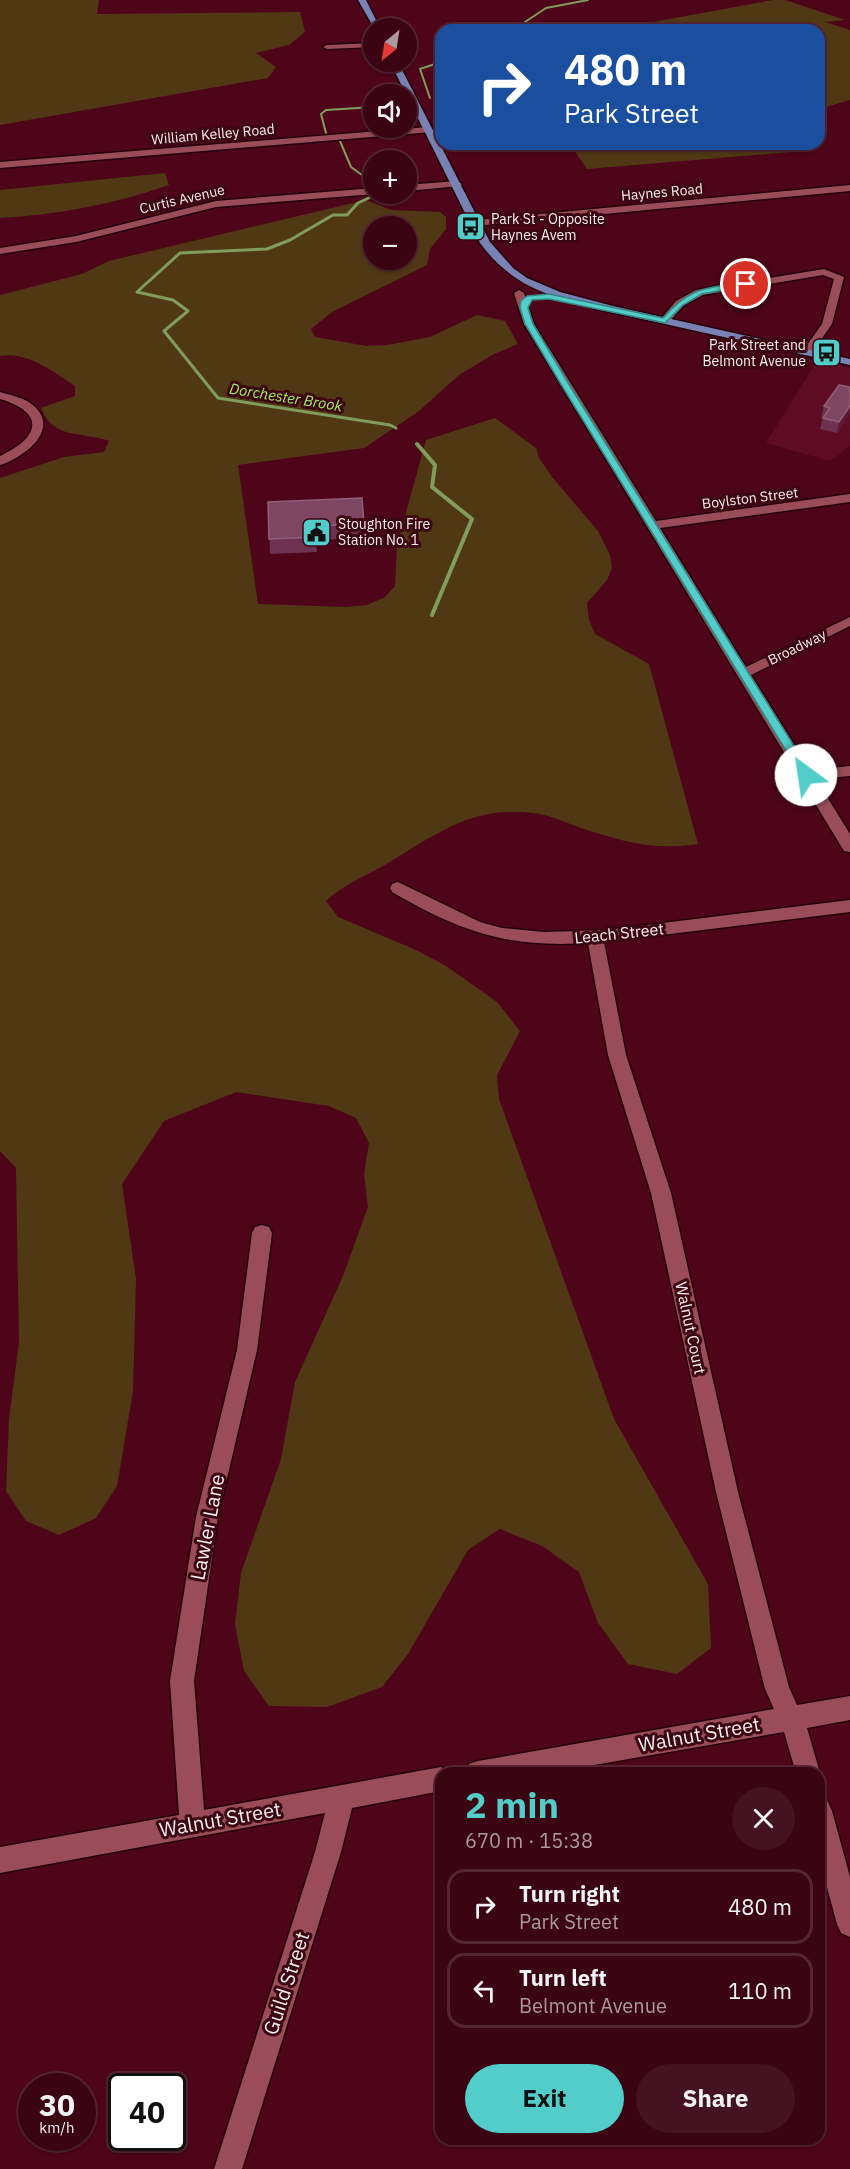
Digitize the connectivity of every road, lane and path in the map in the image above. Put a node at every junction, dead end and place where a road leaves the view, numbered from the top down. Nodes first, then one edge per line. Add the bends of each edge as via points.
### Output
1 (362, 0) edge
2 (372, 18) edge
3 (363, 45) edge
4 (327, 47) dead end
5 (399, 72) edge
6 (428, 130) junction
7 (435, 143) edge
8 (439, 150) edge
9 (0, 165) edge
10 (457, 184) junction
11 (417, 187) edge
12 (850, 188) edge
13 (363, 192) edge
14 (476, 223) junction
15 (489, 250) junction
16 (0, 251) edge
17 (497, 273) dead end
18 (526, 283) junction
19 (511, 293) junction
20 (532, 297) joint
21 (549, 297) junction
22 (524, 308) junction
23 (609, 308) junction
24 (665, 320) junction
25 (529, 324) junction
26 (807, 352) junction
27 (850, 362) edge
28 (0, 395) edge
29 (0, 462) edge
30 (850, 498) edge
31 (653, 525) junction
32 (850, 621) edge
33 (744, 673) junction
34 (850, 771) edge
35 (806, 775) junction
36 (850, 847) edge
37 (398, 888) dead end
38 (850, 906) edge
39 (595, 937) junction
40 (262, 1233) dead end
41 (850, 1708) edge
42 (790, 1718) junction
43 (512, 1767) edge
44 (806, 1767) edge
45 (435, 1780) edge
46 (342, 1797) junction
47 (192, 1825) junction
48 (825, 1833) edge
49 (0, 1860) edge
50 (850, 1924) edge
51 (228, 2169) edge

1 - 2 main road
3 - 4 street
5 - 6 main road
6 - 7 main road
6 - 9 street, William Kelley Road
8 - 10 main road
10 - 11 street
10 - 14 main road
12 - 14 street, Haynes Road
13 - 16 street, Curtis Avenue via 216,204 85,237
14 - 15 main road
15 - 17 main road
15 - 18 main road
18 - 19 main road
18 - 23 main road
19 - 21 main road
19 - 22 street
19 - 25 street
20 - 21 main road
20 - 22 street via 525,301
21 - 23 main road
22 - 25 street
23 - 24 main road
24 - 26 main road
24 - 26 street via 680,303 700,292 832,273 839,277 827,324
25 - 31 street
26 - 27 main road
28 - 29 street via 32,408 40,426 28,446
30 - 31 street, Boylston Street
31 - 33 street
32 - 33 street, Broadway
33 - 35 street
34 - 35 street
35 - 36 street
37 - 39 street, Leach Street via 469,925 500,933 535,939
38 - 39 street, Leach Street
39 - 42 street, Walnut Court via 617,1055 661,1193 727,1492 777,1689
40 - 47 street, Lawler Lane via 247,1350 207,1517 182,1681
41 - 42 street, Walnut Street
42 - 43 street, Walnut Street
42 - 44 street, Walnut Court
45 - 46 street, Walnut Street
46 - 47 street, Walnut Street
46 - 51 street, Guild Street
47 - 49 street, Walnut Street
48 - 50 street

